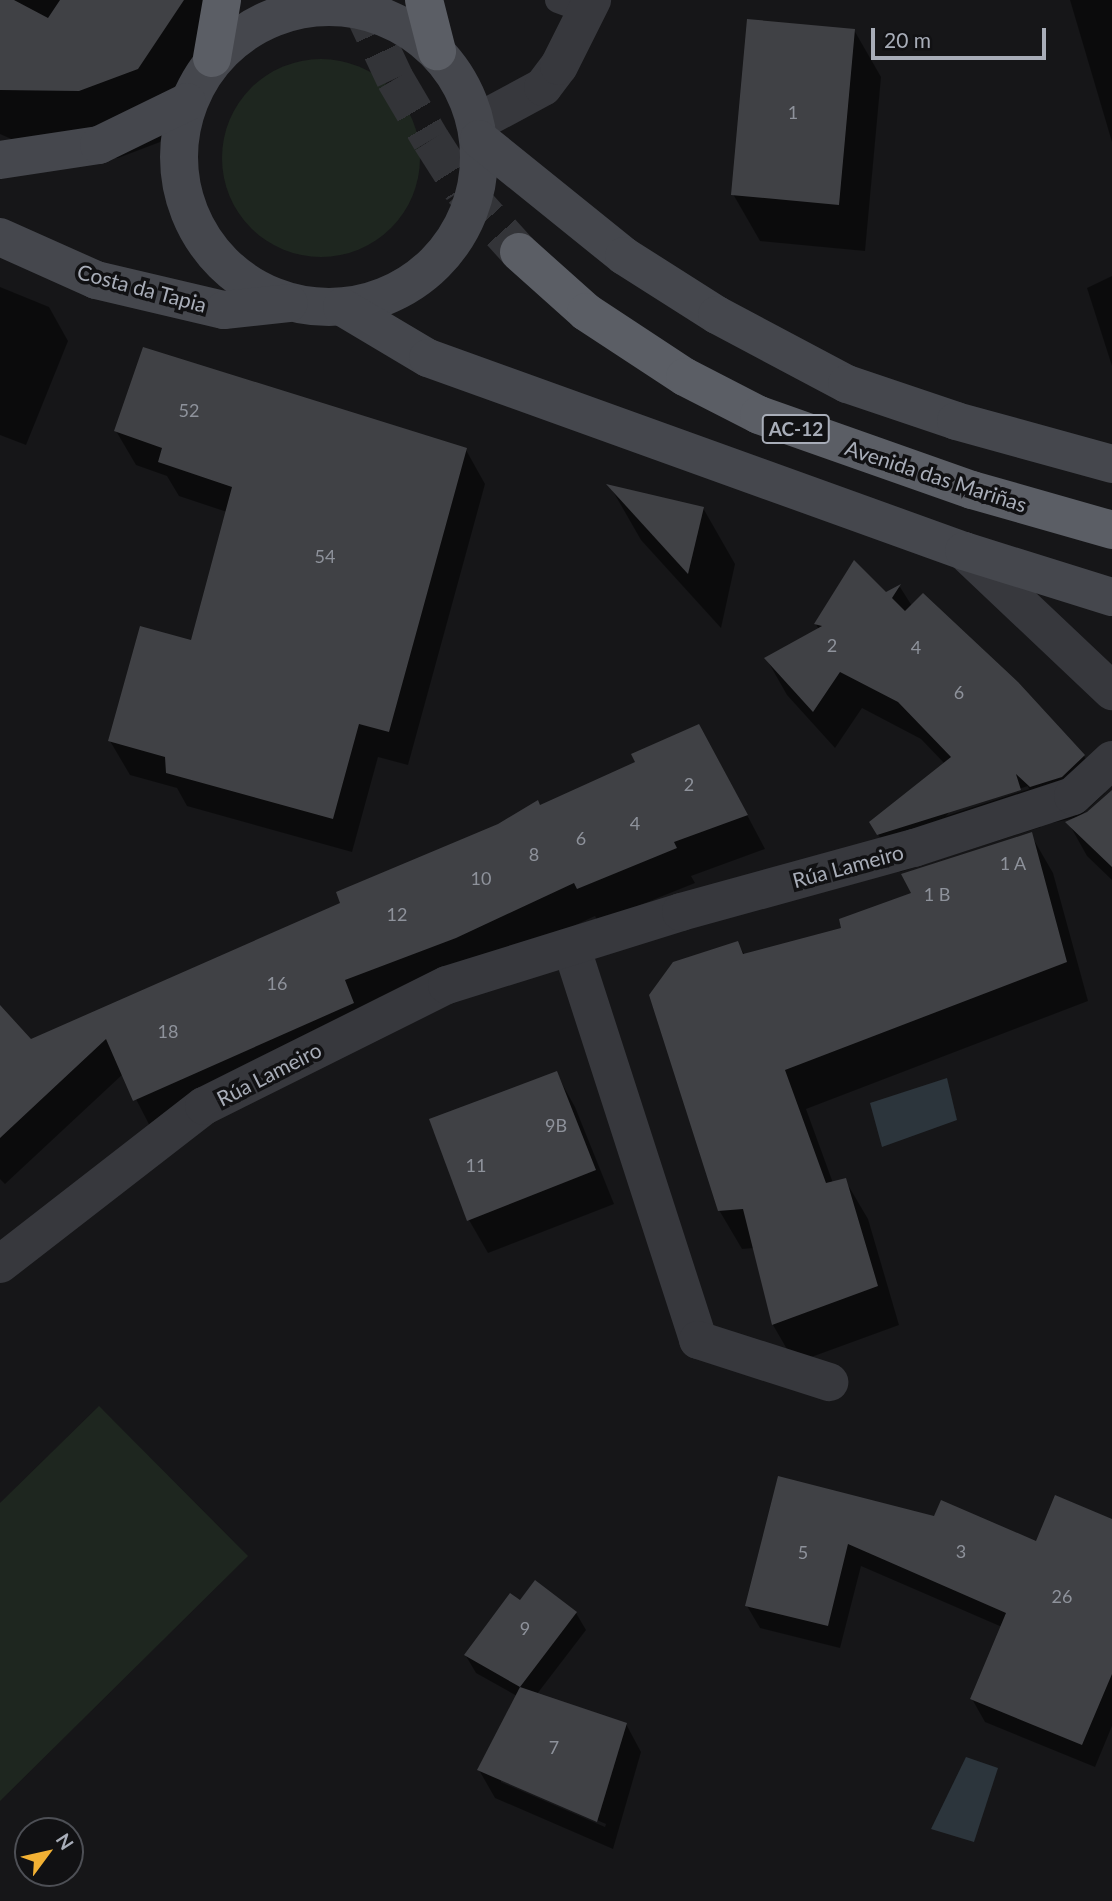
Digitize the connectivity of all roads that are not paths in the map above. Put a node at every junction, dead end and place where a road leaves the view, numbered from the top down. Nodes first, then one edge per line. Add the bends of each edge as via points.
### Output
1 (222, 0) edge
2 (424, 0) edge
3 (578, 3) edge
4 (437, 51) junction
5 (212, 58) junction
6 (187, 102) junction
7 (478, 131) junction
8 (0, 160) edge
9 (0, 237) edge
10 (519, 252) tunnel mouth
11 (289, 303) junction
12 (342, 307) junction
13 (1112, 464) edge
14 (1112, 530) edge
15 (964, 551) junction
16 (1112, 597) edge
17 (1112, 691) edge
18 (1112, 760) edge
19 (572, 949) junction
20 (0, 1264) edge
21 (829, 1382) dead end

1 - 5 highway
2 - 4 highway
3 - 7 street via 559,66 543,87
4 - 5 main road via 396,21 348,6 286,12 252,26
4 - 7 main road via 462,84
5 - 6 main road
6 - 8 main road via 99,145
6 - 11 main road via 178,143 180,185 194,225 218,259 250,286
7 - 12 main road via 478,180 467,218 446,252 416,280
7 - 13 main road via 624,256 717,315 847,384 956,421
9 - 11 main road, Costa da Tapia via 96,279 224,310
10 - 14 highway, Avenida das Mariñas / AC-12 via 586,312 685,377 759,415 972,490
11 - 12 main road
12 - 15 main road via 428,358
15 - 16 main road
15 - 17 street
18 - 19 street, Rúa Lameiro via 1073,796 914,848 681,912
19 - 20 street, Rúa Lameiro via 447,985 204,1106
19 - 21 street via 698,1340

